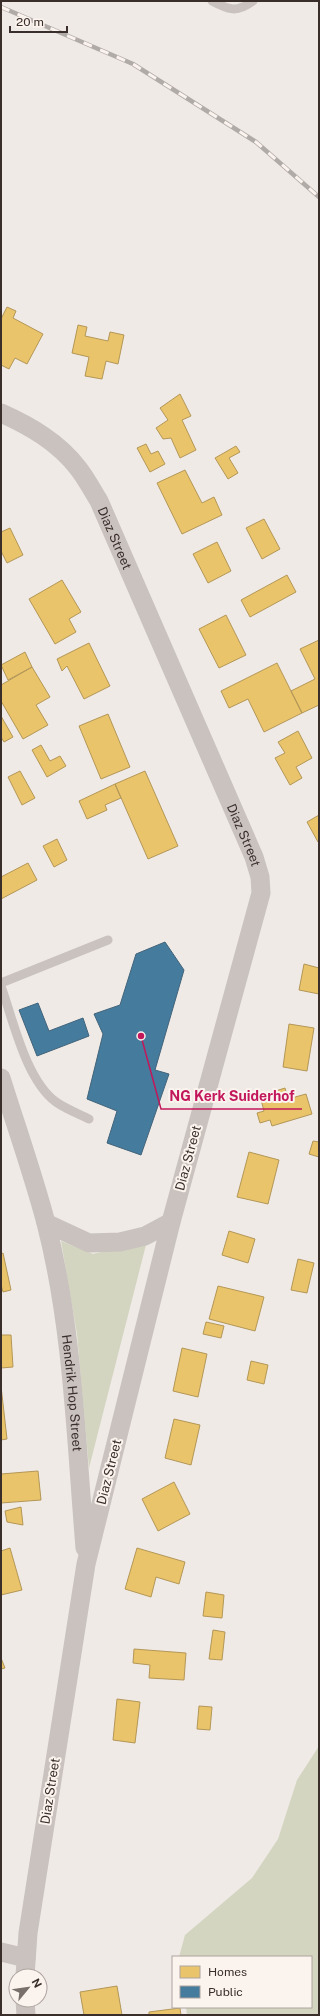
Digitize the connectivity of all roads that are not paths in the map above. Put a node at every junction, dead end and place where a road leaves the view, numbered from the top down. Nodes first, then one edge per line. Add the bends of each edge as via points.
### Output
1 (212, 1) edge
2 (253, 1) edge
3 (1, 413) edge
4 (108, 940) dead end
5 (1, 985) edge
6 (1, 1078) edge
7 (89, 1120) dead end
8 (171, 1222) junction
9 (46, 1223) junction
10 (86, 1564) junction
11 (1, 1952) edge
12 (26, 1967) edge

1 - 2 lane via 228,10 242,8
3 - 8 street, Diaz Street via 24,424 56,445 78,468 99,501 260,877 261,893 257,910
4 - 5 lane
5 - 7 lane via 28,1066 56,1102
6 - 9 street, Hendrik Hop Street
8 - 9 street via 145,1236 120,1242 89,1243
8 - 10 street, Diaz Street
9 - 10 street, Hendrik Hop Street via 61,1299 69,1365
10 - 12 street, Diaz Street via 28,1933
11 - 12 street

